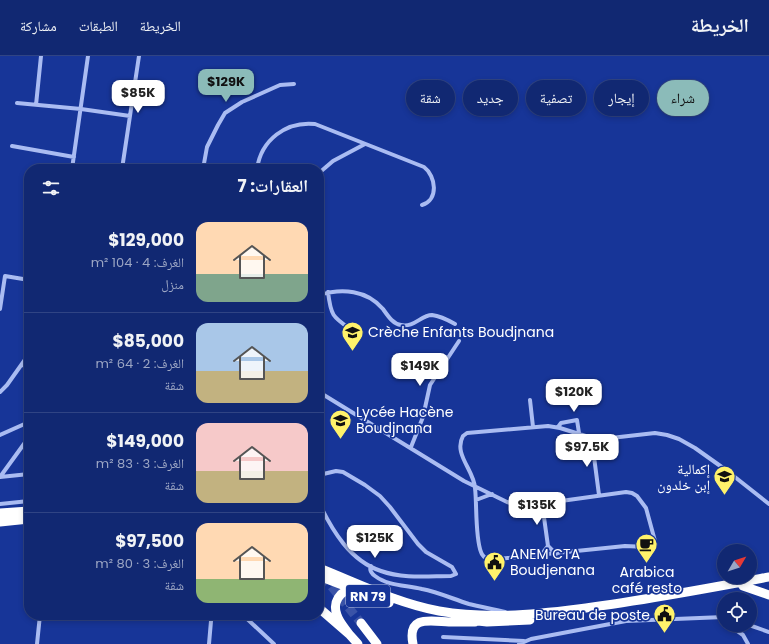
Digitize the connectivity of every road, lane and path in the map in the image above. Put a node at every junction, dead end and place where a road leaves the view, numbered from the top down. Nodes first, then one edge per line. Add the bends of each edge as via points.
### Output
1 (41, 56) edge
2 (88, 56) edge
3 (139, 56) edge
4 (294, 84) dead end
5 (17, 103) dead end
6 (36, 105) junction
7 (81, 109) junction
8 (130, 116) junction
9 (365, 144) junction
10 (12, 146) dead end
11 (74, 157) junction
12 (73, 164) edge
13 (123, 164) edge
14 (204, 164) edge
15 (258, 164) edge
16 (324, 168) edge
17 (422, 205) dead end
18 (5, 276) junction
19 (0, 277) edge
20 (24, 279) edge
21 (328, 292) junction
22 (324, 293) edge
23 (0, 309) edge
24 (455, 324) dead end
25 (353, 331) dead end
26 (459, 341) dead end
27 (24, 362) edge
28 (22, 365) joint
29 (0, 392) edge
30 (324, 395) edge
31 (530, 400) dead end
32 (24, 424) edge
33 (533, 427) junction
34 (558, 427) junction
35 (578, 433) junction
36 (0, 435) edge
37 (586, 436) junction
38 (602, 439) junction
39 (24, 444) edge
40 (411, 447) junction
41 (592, 449) junction
42 (324, 474) edge
43 (24, 475) edge
44 (0, 477) edge
45 (475, 486) junction
46 (492, 494) junction
47 (598, 495) junction
48 (476, 500) junction
49 (24, 502) edge
50 (542, 503) junction
51 (0, 504) edge
52 (769, 504) edge
53 (24, 511) edge
54 (324, 512) edge
55 (0, 513) edge
56 (24, 520) edge
57 (0, 522) edge
58 (548, 546) junction
59 (556, 554) junction
60 (541, 555) junction
61 (371, 566) junction
62 (324, 570) edge
63 (769, 577) edge
64 (324, 578) edge
65 (769, 582) edge
66 (743, 586) junction
67 (366, 587) junction
68 (769, 595) edge
69 (324, 612) edge
70 (513, 615) junction
71 (717, 617) edge
72 (39, 620) edge
73 (211, 620) edge
74 (249, 620) edge
75 (487, 622) junction
76 (361, 623) tunnel mouth
77 (757, 628) edge
78 (739, 632) edge
79 (769, 632) edge
80 (349, 634) junction
81 (443, 637) dead end
82 (526, 641) junction
83 (37, 644) edge
84 (209, 644) edge
85 (274, 644) edge
86 (358, 644) edge
87 (377, 644) edge
88 (413, 644) edge
89 (519, 644) edge
90 (748, 644) edge

1 - 6 street
2 - 7 street
3 - 8 street
4 - 14 street via 280,85 242,102 225,113 207,147
5 - 6 street
6 - 7 street
7 - 8 street
7 - 11 street
8 - 13 street
9 - 15 street via 315,124 296,125 277,133 259,155
9 - 16 street
9 - 17 street via 424,167 428,171 433,180 433,194 428,202
10 - 11 street
11 - 12 street
18 - 19 street
18 - 20 street
18 - 23 street
21 - 22 street
21 - 24 street via 341,290 367,296 378,303 394,322 401,326 409,326 432,315
21 - 25 street via 332,314
26 - 40 street via 430,385 423,417
27 - 28 street
28 - 29 street
30 - 40 street
31 - 33 street
32 - 36 street
33 - 34 street
33 - 45 street via 467,433 463,436 461,452
34 - 35 street
34 - 35 street via 561,423 577,420
35 - 37 street
37 - 38 street
37 - 41 street
38 - 41 street
38 - 52 street via 655,432 679,439 726,470
39 - 44 street
40 - 45 street
41 - 47 street
42 - 61 street via 343,472 380,496 418,544 426,552 452,567 456,574 417,576 388,573
43 - 44 street
45 - 46 street
45 - 48 street
46 - 48 street
46 - 50 street via 517,505
47 - 50 street
47 - 59 street via 626,492 637,496 646,508 655,541 653,546 625,546
48 - 60 street via 479,547 484,558 495,560
49 - 51 street
50 - 58 street
53 - 55 highway
54 - 61 street via 349,550
56 - 57 highway
58 - 59 street
58 - 60 street
59 - 60 street
61 - 70 street via 371,572 387,582 422,589
62 - 67 highway, RN 79
63 - 70 highway via 605,606
64 - 75 highway, RN 79 via 419,612
65 - 66 highway
66 - 68 highway
66 - 75 highway via 609,609 519,621
67 - 70 highway via 390,598 438,610 480,615
67 - 80 highway via 346,590 337,600 337,616
69 - 80 highway
71 - 82 street via 626,622
72 - 83 street
73 - 84 street
74 - 85 street
75 - 88 highway via 424,621 414,626
76 - 87 highway
77 - 79 street
78 - 90 street
80 - 86 highway
81 - 82 street
82 - 89 street

